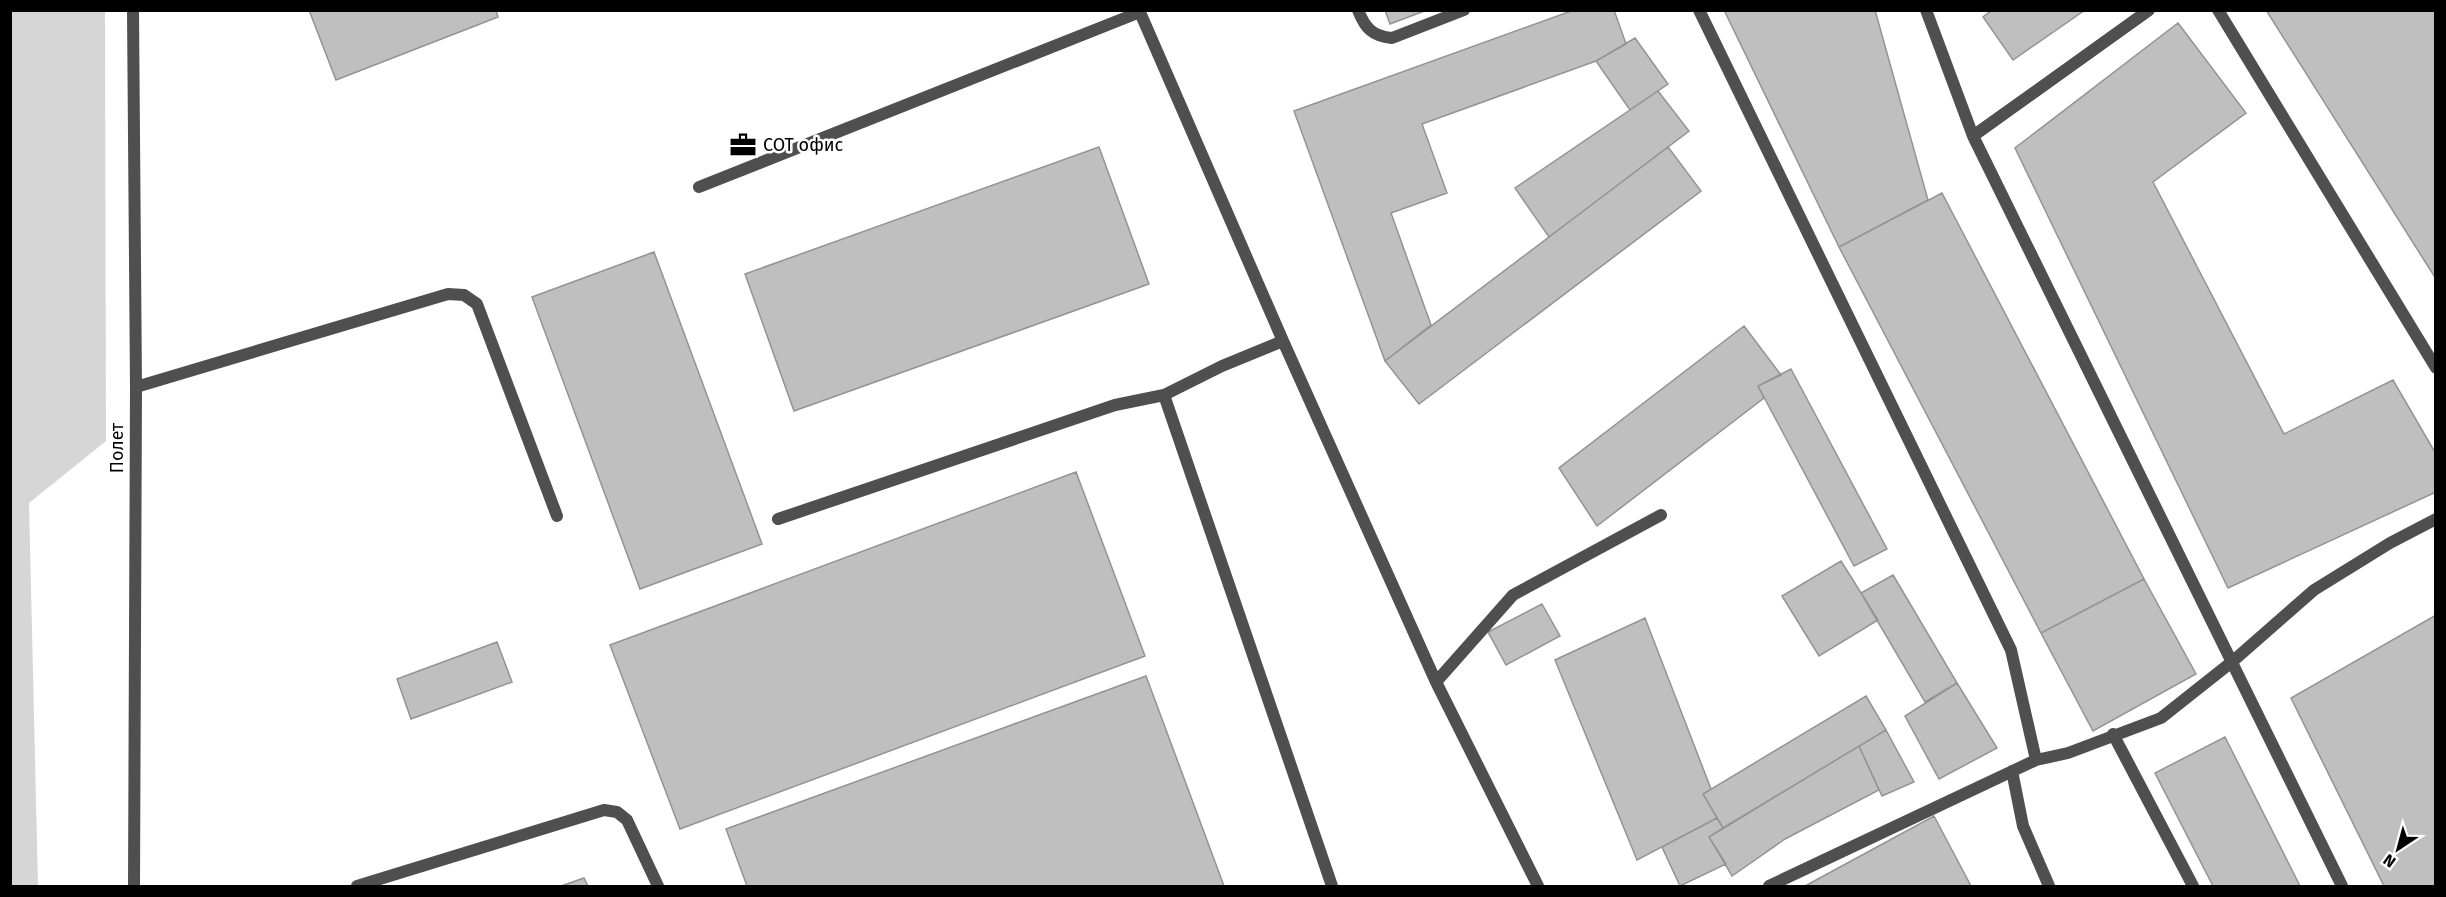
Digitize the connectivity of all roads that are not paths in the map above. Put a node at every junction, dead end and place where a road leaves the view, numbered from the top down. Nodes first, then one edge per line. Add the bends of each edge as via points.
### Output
1 (133, 10) edge
2 (1358, 10) edge
3 (1464, 10) edge
4 (1699, 10) edge
5 (1926, 10) edge
6 (2149, 10) edge
7 (2218, 10) edge
8 (1140, 11) edge
9 (1973, 136) junction
10 (699, 187) dead end
11 (1283, 341) junction
12 (2436, 368) edge
13 (136, 387) junction
14 (1164, 395) junction
15 (1661, 515) dead end
16 (557, 516) dead end
17 (778, 519) dead end
18 (2436, 519) edge
19 (2233, 661) junction
20 (1436, 682) junction
21 (2113, 734) junction
22 (2036, 760) junction
23 (2013, 771) junction
24 (134, 886) edge
25 (357, 886) edge
26 (658, 886) edge
27 (1332, 886) edge
28 (1538, 886) edge
29 (1769, 886) edge
30 (2049, 886) edge
31 (2193, 886) edge
32 (2342, 886) edge

1 - 13 street, Полет
2 - 3 street via 1365,27 1379,37 1392,38
4 - 22 street via 2012,650
5 - 9 street
6 - 9 street
7 - 12 street
8 - 10 street
8 - 11 street
9 - 19 street
11 - 14 street
11 - 20 street
13 - 16 street via 448,294 465,295 477,304
13 - 24 street, Полет
14 - 17 street via 1115,405
14 - 27 street
15 - 20 street via 1513,595
18 - 19 street via 2314,590
19 - 21 street via 2161,718
19 - 32 street
20 - 28 street
21 - 22 street via 2068,753
21 - 31 street
22 - 23 street
23 - 29 street
23 - 30 street via 2023,826
25 - 26 street via 604,810 617,812 627,820

